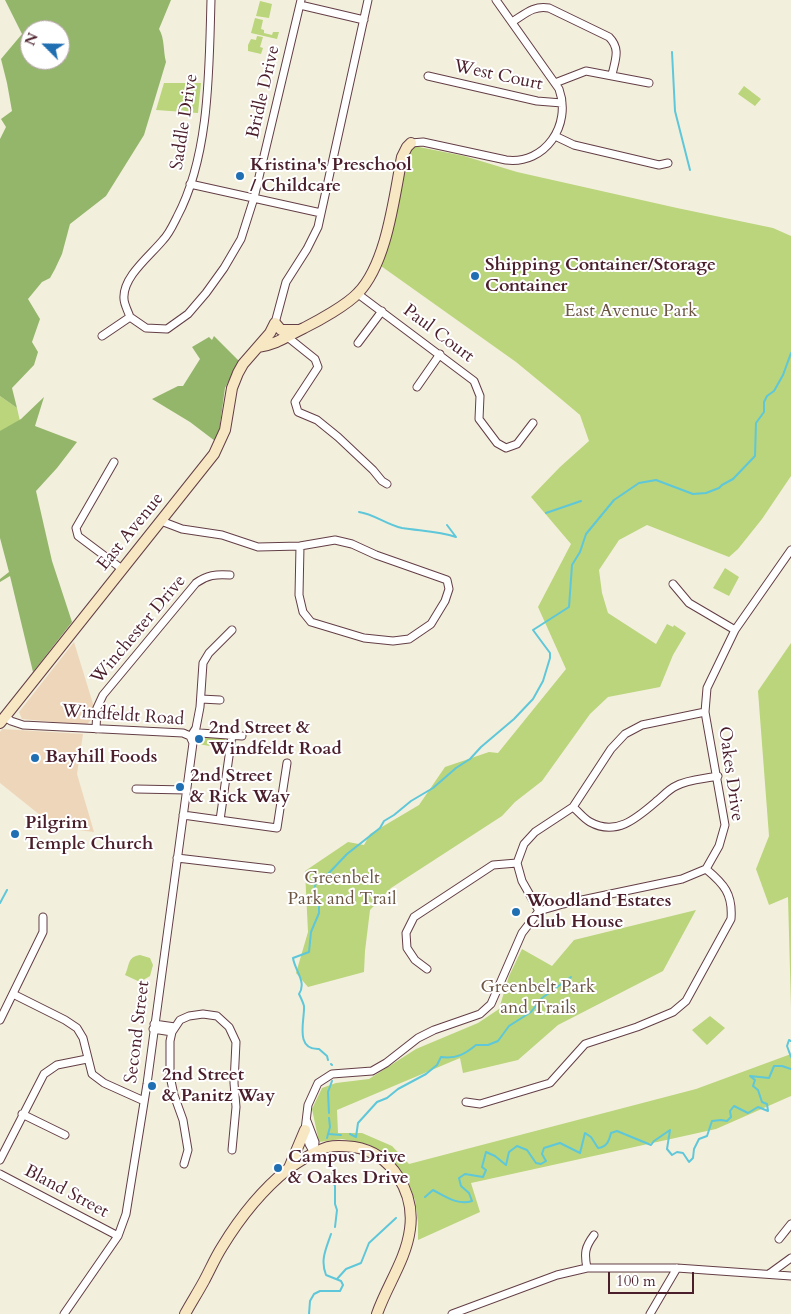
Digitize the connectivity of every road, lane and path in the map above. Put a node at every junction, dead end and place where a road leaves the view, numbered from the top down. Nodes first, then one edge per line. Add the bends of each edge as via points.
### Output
1 (211, 0) edge
2 (368, 0) edge
3 (496, 0) edge
4 (300, 3) edge
5 (364, 20) junction
6 (512, 22) junction
7 (612, 75) junction
8 (428, 76) dead end
9 (555, 83) junction
10 (649, 83) dead end
11 (562, 103) junction
12 (555, 136) junction
13 (411, 142) joint
14 (668, 163) dead end
15 (190, 184) junction
16 (254, 198) junction
17 (321, 213) junction
18 (358, 294) junction
19 (382, 311) junction
20 (130, 317) junction
21 (281, 330) junction
22 (102, 336) dead end
23 (358, 343) dead end
24 (258, 347) junction
25 (440, 354) junction
26 (417, 387) dead end
27 (533, 424) dead end
28 (114, 462) dead end
29 (387, 484) dead end
30 (161, 521) junction
31 (300, 546) junction
32 (791, 550) edge
33 (122, 569) junction
34 (230, 575) dead end
35 (673, 584) dead end
36 (232, 630) dead end
37 (735, 630) junction
38 (201, 699) junction
39 (220, 700) dead end
40 (705, 712) junction
41 (3, 720) edge
42 (96, 729) junction
43 (232, 735) junction
44 (190, 736) junction
45 (242, 736) dead end
46 (287, 763) dead end
47 (718, 776) junction
48 (136, 789) dead end
49 (187, 790) junction
50 (573, 807) junction
51 (183, 815) junction
52 (220, 820) junction
53 (177, 858) junction
54 (517, 863) junction
55 (706, 868) junction
56 (271, 870) dead end
57 (539, 911) junction
58 (43, 918) dead end
59 (427, 969) dead end
60 (13, 994) junction
61 (0, 1020) edge
62 (154, 1026) junction
63 (174, 1030) junction
64 (87, 1059) junction
65 (144, 1101) junction
66 (466, 1102) dead end
67 (22, 1114) junction
68 (306, 1126) junction
69 (65, 1135) dead end
70 (232, 1150) dead end
71 (314, 1153) junction
72 (0, 1160) edge
73 (184, 1164) dead end
74 (289, 1169) junction
75 (0, 1174) edge
76 (791, 1224) edge
77 (594, 1235) dead end
78 (118, 1236) junction
79 (779, 1239) dead end
80 (791, 1258) edge
81 (586, 1268) junction
82 (677, 1268) junction
83 (769, 1274) junction
84 (791, 1276) edge
85 (64, 1314) edge
86 (185, 1314) edge
87 (377, 1314) edge
88 (452, 1314) edge
89 (650, 1314) edge

1 - 15 street, Saddle Drive via 208,91 200,147
2 - 5 street
3 - 6 street
4 - 5 street
4 - 16 street, Bridle Drive
5 - 17 street
6 - 7 street via 532,9 549,8 610,37 617,49
6 - 9 street
7 - 9 street via 586,71
7 - 10 street
8 - 11 street, West Court via 537,101
9 - 11 street
11 - 12 street via 561,120
12 - 13 street via 541,152 516,161
12 - 14 street via 574,145 660,165
13 - 18 street, East Avenue via 402,157 382,252
15 - 16 street
15 - 20 street, Saddle Drive via 178,216 165,238 128,279 123,298
16 - 17 street
16 - 20 street, Bridle Drive via 241,239 224,268 188,314 167,329 146,328
17 - 21 street via 318,227 286,282
18 - 19 street, Paul Court
18 - 21 street, East Avenue via 299,330
19 - 23 street
19 - 25 street, Paul Court
20 - 22 street
21 - 24 street, East Avenue via 270,333
21 - 24 street, East Avenue via 271,345
21 - 29 street via 316,359 318,367 295,402 298,412 317,420
24 - 30 street, East Avenue via 234,380 225,430 214,454
25 - 26 street
25 - 27 street, Paul Court via 474,381 480,396 479,419 497,443 506,448 516,444
28 - 33 street via 76,528 78,536
30 - 31 street via 258,547
30 - 33 street, East Avenue
31 - 31 street via 299,595 303,612 311,622 364,638 409,639 431,624 445,601 449,588 447,580 335,540
32 - 37 street, Oakes Drive
33 - 41 street, East Avenue
34 - 42 street, Winchester Drive via 216,574 196,582 103,695
35 - 37 street via 690,603
36 - 38 street via 209,653 204,663
37 - 40 street, Oakes Drive via 707,688
38 - 39 street
38 - 44 street via 196,728
40 - 47 street, Oakes Drive
40 - 50 street via 642,725 625,734 611,749
41 - 42 street, Windfeldt Road via 23,725
42 - 44 street, Windfeldt Road
43 - 44 street, Windfeldt Road via 200,733
43 - 45 street, Windfeldt Road
43 - 52 street
44 - 49 street, Second Street via 193,743
46 - 52 street via 277,828
47 - 50 street via 675,786 622,827 598,826 582,817
47 - 55 street, Oakes Drive via 725,825 719,846
48 - 49 street
49 - 51 street, Second Street
50 - 54 street via 535,832 524,844
51 - 52 street
51 - 53 street, Second Street
53 - 56 street
53 - 62 street, Second Street
54 - 57 street via 522,881
54 - 59 street via 492,865 414,917 406,933 407,948
55 - 57 street via 682,879
55 - 66 street via 728,893 732,905 731,919 686,1001 673,1012 585,1044 550,1082 480,1104
57 - 68 street via 522,933 491,1004 480,1014 418,1038 372,1071 332,1074 318,1083 308,1105
58 - 60 street via 43,932
60 - 61 street
60 - 64 street via 77,1028 83,1038
62 - 63 street
62 - 65 street, Second Street
63 - 70 street via 180,1020 203,1014 216,1016 229,1026 236,1042
63 - 73 street via 170,1042 170,1076 184,1120 188,1150
64 - 65 street via 92,1074 104,1083
64 - 67 street via 56,1065 44,1074
65 - 78 street, Second Street via 126,1214
67 - 69 street
67 - 72 street
68 - 71 street via 315,1142
68 - 74 street
71 - 74 street
71 - 87 street via 329,1146 372,1152 394,1170 408,1196 408,1243
74 - 86 street via 243,1217 221,1248
75 - 78 street, Bland Street
76 - 79 street
77 - 81 street via 584,1254
78 - 85 street, Second Street
80 - 83 street
81 - 82 street
81 - 88 street via 557,1275
82 - 83 street
82 - 89 street
83 - 84 street

